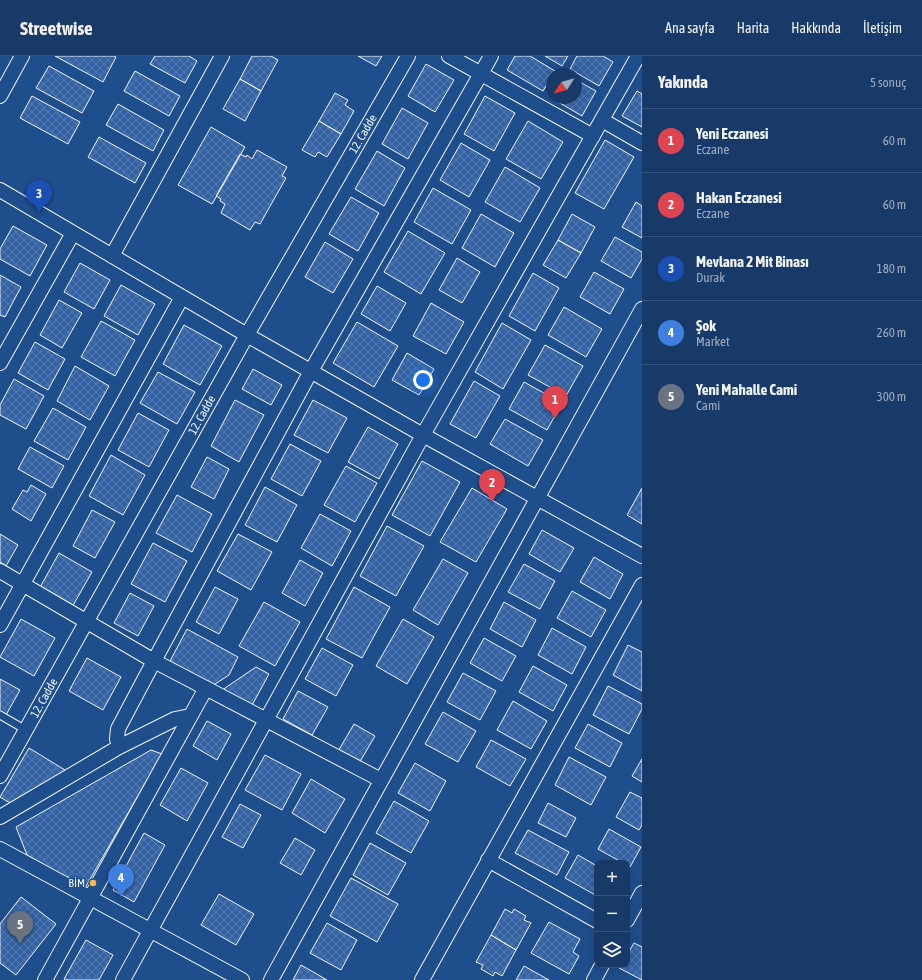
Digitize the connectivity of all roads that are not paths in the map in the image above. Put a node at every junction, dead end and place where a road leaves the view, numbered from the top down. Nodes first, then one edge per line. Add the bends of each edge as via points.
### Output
1 (22, 56) edge
2 (222, 56) edge
3 (408, 56) edge
4 (448, 56) edge
5 (491, 56) edge
6 (638, 56) edge
7 (480, 74) junction
8 (0, 96) edge
9 (602, 120) junction
10 (593, 136) junction
11 (642, 143) edge
12 (0, 190) edge
13 (72, 233) junction
14 (112, 256) junction
15 (182, 297) junction
16 (642, 309) edge
17 (247, 335) junction
18 (0, 363) edge
19 (311, 371) junction
20 (423, 435) junction
21 (537, 498) junction
22 (642, 556) edge
23 (0, 571) edge
24 (23, 584) junction
25 (642, 585) edge
26 (87, 621) junction
27 (0, 625) edge
28 (154, 660) junction
29 (206, 688) junction
30 (0, 715) edge
31 (190, 718) junction
32 (267, 720) junction
33 (26, 730) junction
34 (119, 747) junction
35 (0, 776) edge
36 (381, 780) junction
37 (0, 818) edge
38 (0, 849) edge
39 (488, 860) junction
40 (642, 893) edge
41 (89, 898) junction
42 (630, 915) edge
43 (594, 920) edge
44 (151, 930) junction
45 (600, 968) edge
46 (45, 980) edge
47 (123, 980) edge
48 (242, 980) edge
49 (271, 980) edge
50 (422, 980) edge
51 (594, 980) edge

1 - 8 street
2 - 14 street
3 - 17 street, 12. Cadde
4 - 7 street
5 - 7 street
6 - 9 street
7 - 10 street
7 - 19 street
9 - 10 street
9 - 11 street
10 - 20 street
12 - 13 street
13 - 14 street
13 - 18 street
14 - 15 street
15 - 17 street
15 - 24 street
16 - 21 street
17 - 19 street
17 - 26 street, 12. Cadde
19 - 20 street
19 - 28 street
20 - 21 street
20 - 32 street
21 - 22 street
21 - 36 street
23 - 24 street
24 - 26 street
24 - 27 street
25 - 39 street
26 - 28 street
26 - 33 street, 12. Cadde
28 - 29 street
28 - 34 street via 118,729
29 - 31 street
29 - 32 street
30 - 33 lane
31 - 34 street via 175,719
31 - 41 street
32 - 36 street
32 - 44 street
33 - 35 street, 12. Cadde
34 - 37 street
36 - 49 street
38 - 41 street
39 - 43 street
39 - 50 street
40 - 42 street
41 - 44 street
41 - 46 street
44 - 47 street
44 - 48 street
45 - 51 street

